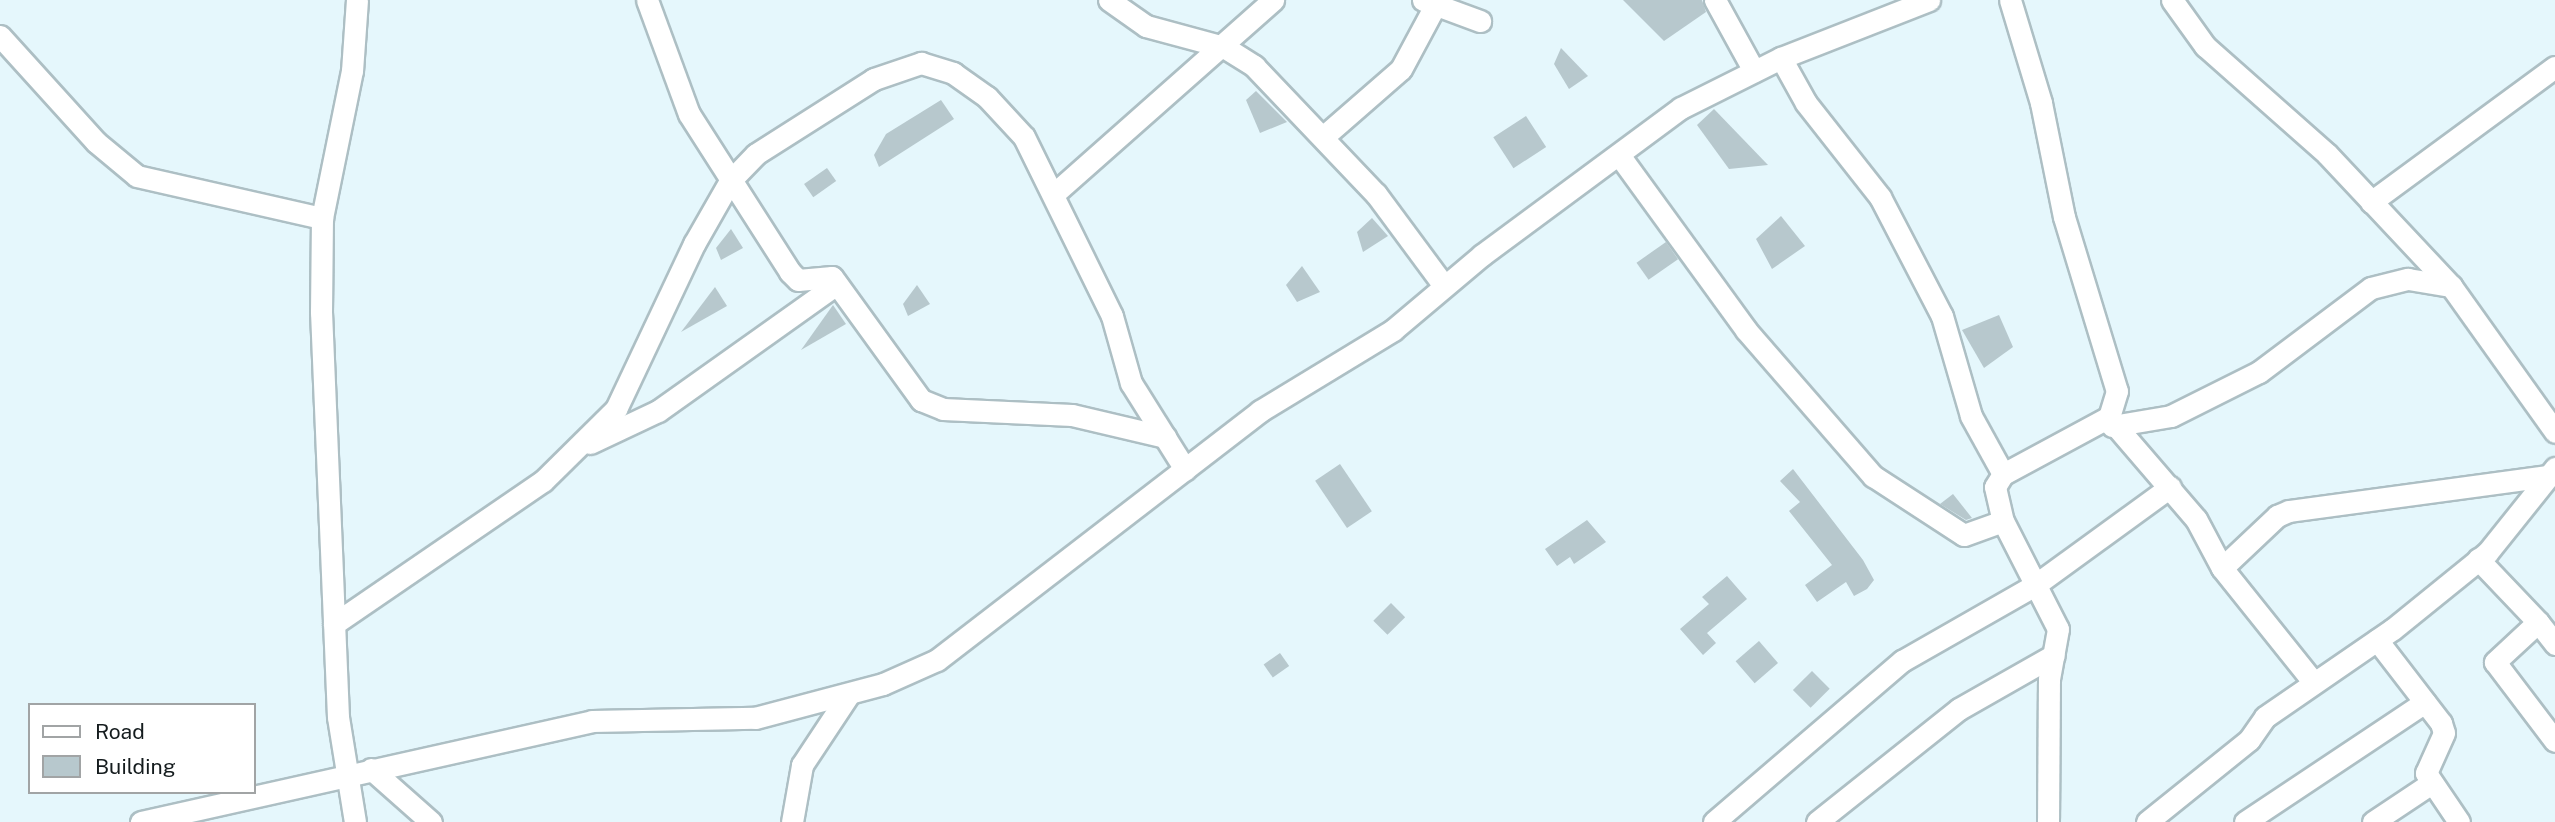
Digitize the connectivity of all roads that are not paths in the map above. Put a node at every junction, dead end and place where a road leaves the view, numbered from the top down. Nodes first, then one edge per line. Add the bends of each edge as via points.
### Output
1 (357, 0) edge
2 (647, 0) edge
3 (1109, 0) edge
4 (1273, 0) edge
5 (1715, 0) edge
6 (1929, 0) edge
7 (2010, 0) edge
8 (2172, 0) edge
9 (1432, 2) edge
10 (1480, 21) dead end
11 (0, 37) edge
12 (1223, 47) junction
13 (1781, 58) junction
14 (2555, 67) edge
15 (1754, 71) junction
16 (1323, 137) junction
17 (1619, 155) junction
18 (730, 181) junction
19 (1056, 192) junction
20 (2371, 202) junction
21 (322, 218) junction
22 (837, 284) junction
23 (1444, 286) junction
24 (2451, 286) junction
25 (2110, 422) junction
26 (2555, 432) edge
27 (1165, 437) junction
28 (581, 447) junction
29 (1185, 469) junction
30 (2552, 472) edge
31 (2003, 474) junction
32 (2170, 487) junction
33 (2003, 521) junction
34 (2478, 559) junction
35 (2221, 568) junction
36 (2035, 585) junction
37 (2538, 622) junction
38 (334, 624) junction
39 (2377, 640) junction
40 (2555, 644) edge
41 (2054, 655) junction
42 (2314, 683) junction
43 (849, 694) junction
44 (2425, 702) junction
45 (2555, 741) edge
46 (370, 769) junction
47 (347, 773) junction
48 (2430, 784) junction
49 (242, 813) edge
50 (141, 822) edge
51 (355, 822) edge
52 (430, 822) edge
53 (792, 822) edge
54 (1714, 822) edge
55 (1817, 822) edge
56 (2048, 822) edge
57 (2147, 822) edge
58 (2245, 822) edge
59 (2375, 822) edge
60 (2459, 822) edge

1 - 21 street via 352,71
2 - 18 street via 689,114
3 - 12 street via 1146,26
4 - 12 street
5 - 15 street
6 - 13 street
7 - 25 street via 2041,103 2064,217 2117,391
8 - 20 street via 2205,46 2327,154
9 - 10 street
9 - 16 street via 1401,69
11 - 21 street via 96,142 137,176
12 - 16 street via 1254,66
12 - 19 street
13 - 15 street
13 - 31 street via 1806,103 1880,197 1941,316 1971,416
14 - 20 street
15 - 17 street via 1681,108
16 - 23 street via 1376,194
17 - 23 street
17 - 33 street via 1746,330 1873,476 1964,535
18 - 19 street via 756,154 814,113 874,79 921,63 953,73 987,97 1024,137
18 - 22 street via 798,280 827,275
18 - 28 street via 694,244 616,409
19 - 27 street via 1092,282 1112,316 1131,383
20 - 24 street
21 - 38 street
22 - 27 street via 929,407 1072,415
22 - 28 street via 658,411
23 - 29 street via 1393,330 1260,411
24 - 25 street via 2408,279 2371,288 2259,372 2171,416
24 - 26 street
25 - 31 street
25 - 32 street
27 - 29 street
28 - 38 street via 542,481
29 - 43 street via 937,660
30 - 34 street
30 - 35 street via 2290,511 2277,516
31 - 33 street via 1995,487
32 - 35 street via 2196,519
32 - 36 street
33 - 36 street
34 - 37 street
34 - 39 street
35 - 42 street
36 - 41 street via 2057,629
36 - 54 street via 1902,661
37 - 40 street
37 - 45 street via 2495,662
38 - 47 street
39 - 42 street
39 - 44 street
41 - 55 street via 1959,709
41 - 56 street
42 - 57 street via 2265,717 2249,740
43 - 46 street via 755,718 592,721
43 - 53 street via 802,765
44 - 48 street via 2444,733 2426,773
44 - 58 street
46 - 47 street
46 - 52 street
47 - 49 street
47 - 51 street
48 - 59 street
48 - 60 street
49 - 50 street

